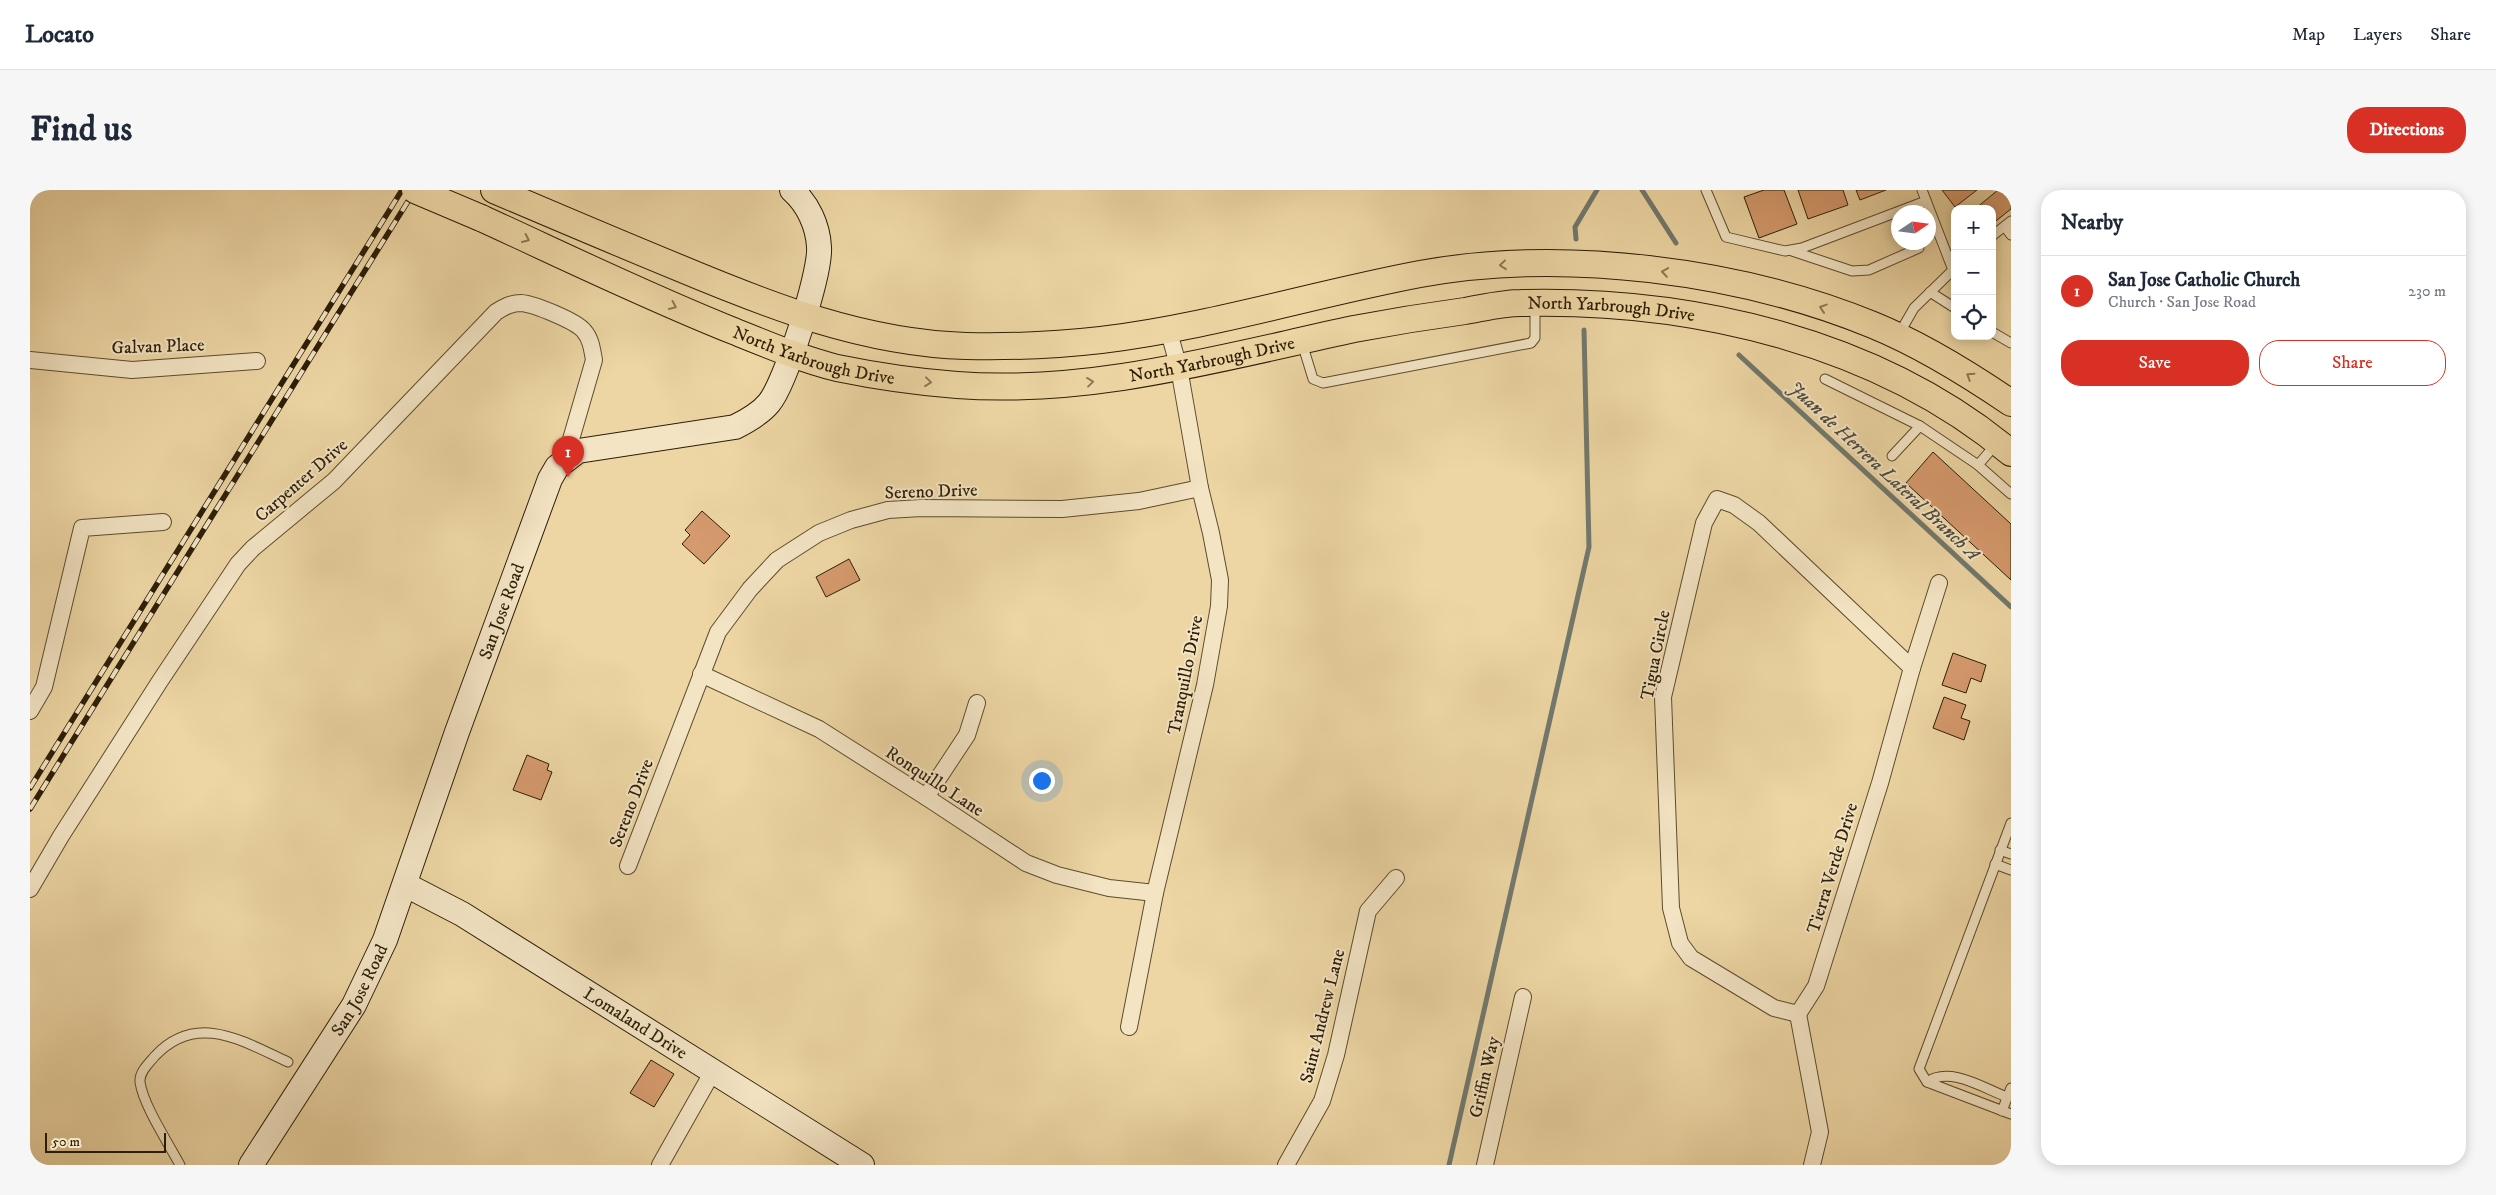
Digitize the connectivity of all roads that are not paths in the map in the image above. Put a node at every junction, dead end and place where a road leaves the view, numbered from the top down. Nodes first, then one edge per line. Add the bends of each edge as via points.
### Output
1 (415, 190) edge
2 (792, 190) edge
3 (1706, 190) edge
4 (1922, 190) edge
5 (497, 191) edge
6 (1926, 201) junction
7 (2008, 224) edge
8 (1996, 233) edge
9 (2011, 235) edge
10 (1914, 250) edge
11 (1792, 251) junction
12 (1951, 262) edge
13 (1535, 264) junction
14 (1951, 272) edge
15 (1930, 292) junction
16 (1535, 303) junction
17 (1951, 305) edge
18 (803, 317) junction
19 (1168, 329) junction
20 (1996, 334) edge
21 (1898, 337) junction
22 (1302, 342) junction
23 (2011, 343) edge
24 (791, 354) junction
25 (30, 360) edge
26 (257, 361) dead end
27 (1179, 368) junction
28 (1825, 379) dead end
29 (2011, 403) edge
30 (1920, 426) junction
31 (2007, 440) edge
32 (1892, 456) dead end
33 (565, 460) junction
34 (1978, 464) junction
35 (1200, 488) junction
36 (2011, 494) edge
37 (163, 522) dead end
38 (1939, 583) dead end
39 (1912, 668) junction
40 (701, 674) junction
41 (37, 686) edge
42 (977, 703) dead end
43 (30, 711) edge
44 (926, 797) junction
45 (2011, 823) edge
46 (2000, 850) junction
47 (2011, 854) edge
48 (1995, 864) junction
49 (628, 866) dead end
50 (2011, 870) edge
51 (1396, 878) dead end
52 (406, 885) junction
53 (30, 889) edge
54 (1155, 893) junction
55 (1522, 997) dead end
56 (1798, 1014) junction
57 (1129, 1027) dead end
58 (288, 1062) dead end
59 (712, 1073) junction
60 (1927, 1082) junction
61 (2011, 1088) edge
62 (2007, 1097) junction
63 (2002, 1111) junction
64 (2011, 1114) edge
65 (1290, 1164) edge
66 (180, 1165) edge
67 (251, 1165) edge
68 (660, 1165) edge
69 (862, 1165) edge
70 (1485, 1165) edge
71 (1812, 1165) edge

1 -> 24 main road, North Yarbrough Drive, bridge via 691,314
2 - 18 street, San Jose Road via 808,211 820,248
3 - 11 lane via 1726,238
4 - 6 lane
5 - 18 main road, North Yarbrough Drive via 735,292
6 - 11 lane
6 - 12 lane
7 - 8 lane
7 - 9 lane
10 - 11 lane via 1869,270 1852,271
13 - 16 main road
13 -> 19 main road, North Yarbrough Drive via 1425,273
21 -> 13 main road, North Yarbrough Drive via 1856,319 1767,290 1640,268
14 - 15 lane
15 - 17 lane
15 - 21 lane via 1914,308
16 - 22 main road, North Yarbrough Drive via 1409,319
16 - 22 lane via 1535,338 1531,343 1323,383 1312,379
16 - 31 main road, North Yarbrough Drive via 1647,308 1728,322 1782,336 1906,383
18 - 19 main road, North Yarbrough Drive via 914,342 966,346 1100,340
18 - 24 street, San Jose Road
19 - 27 street, Tranquillo Drive
20 - 23 lane
29 -> 21 main road, North Yarbrough Drive via 1949,362
22 - 27 main road, North Yarbrough Drive
24 -> 27 main road, North Yarbrough Drive via 836,367 957,385 1017,387 1084,383
24 - 33 street, San Jose Road via 781,385 769,404 735,427 593,448 578,451
25 - 26 street, Galvan Place via 132,370
27 - 35 street, Tranquillo Drive
28 - 30 lane
30 - 32 lane
30 - 34 lane
31 - 34 lane
33 - 52 street, San Jose Road via 550,479 457,732
33 - 53 street, Carpenter Drive via 594,360 591,343 585,331 575,323 522,303 505,306 334,481 238,564 160,681
34 - 36 lane
35 - 40 street, Sereno Drive via 1139,501 1062,509 921,508 888,510 851,520 819,533 776,560 718,632
35 - 54 street, Tranquillo Drive via 1220,580 1219,606 1203,694
37 - 41 street via 82,528
38 - 39 street, Tierra Verde Drive
39 - 56 street, Tierra Verde Drive via 1880,783 1816,986
39 - 56 street, Tigua Circle via 1759,523 1734,505 1717,499 1704,522 1663,697 1671,908 1680,943 1691,958 1774,1008
40 - 44 street, Ronquillo Lane via 819,729
40 - 49 street, Sereno Drive
41 - 43 street
42 - 44 street via 967,735
44 - 54 street, Ronquillo Lane via 1026,863 1109,888
45 - 46 lane
46 - 47 lane
46 - 48 lane
48 - 50 lane
48 - 60 lane via 1921,1062 1919,1069
51 - 65 street, Saint Andrew Lane via 1368,912 1322,1101
52 - 59 street, Lomaland Drive via 462,914
52 - 67 street, San Jose Road via 385,940 354,1005
54 - 57 street, Tranquillo Drive
55 - 70 street, Griffin Way
56 - 71 street via 1820,1132
58 - 66 lane via 230,1035 211,1031 174,1042 158,1053 144,1068 140,1081 151,1110
59 - 68 street
59 - 69 street, Lomaland Drive
60 - 62 lane via 1935,1076 1951,1075
60 - 63 lane
61 - 62 lane
62 - 63 lane
63 - 64 lane

